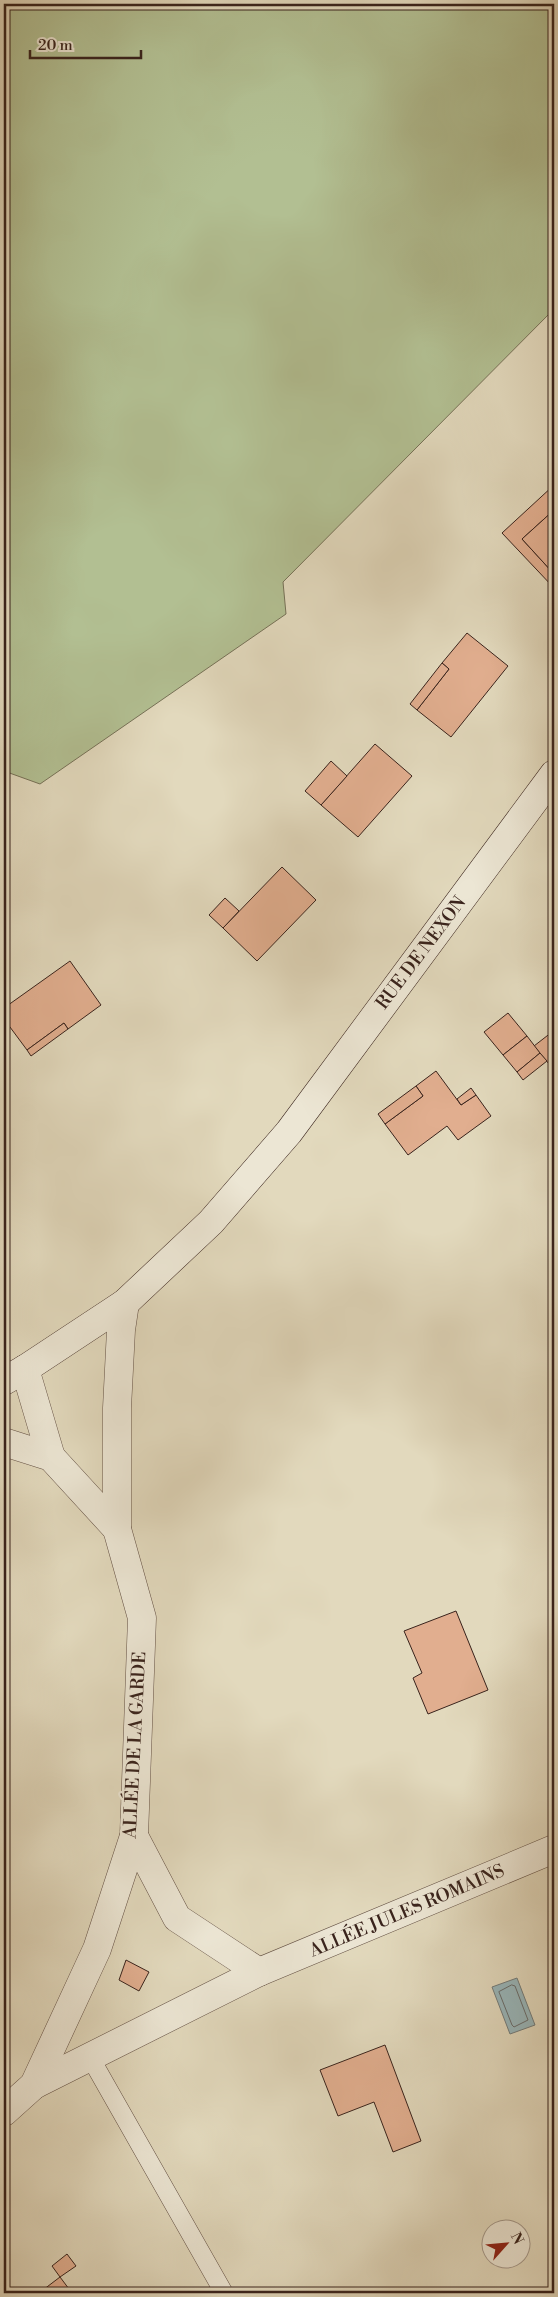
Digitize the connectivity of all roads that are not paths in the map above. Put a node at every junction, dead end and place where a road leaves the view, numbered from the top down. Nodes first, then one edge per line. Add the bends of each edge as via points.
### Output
1 (554, 774) edge
2 (125, 1303) junction
3 (15, 1375) edge
4 (4, 1442) edge
5 (51, 1457) junction
6 (117, 1529) junction
7 (134, 1836) junction
8 (554, 1849) edge
9 (259, 1972) junction
10 (90, 2057) junction
11 (34, 2085) junction
12 (4, 2112) edge
13 (224, 2293) edge

1 - 2 street, RUE DE NEXON via 289,1132 211,1222
2 - 3 street, RUE DE NEXON
2 - 6 street, ALLÉE DE LA GARDE via 117,1408
3 - 5 street, ALLÉE DE LA GARDE
4 - 5 street, ALLÉE DE LA GARDE
5 - 6 street, ALLÉE DE LA GARDE
6 - 7 street, ALLÉE DE LA GARDE via 142,1618
7 - 9 street via 177,1918
7 - 11 street, ALLÉE DE LA GARDE via 97,1949
8 - 9 street, ALLÉE JULES ROMAINS
9 - 10 street, ALLÉE JULES ROMAINS
10 - 11 street, ALLÉE JULES ROMAINS
10 - 13 lane
11 - 12 street, ALLÉE DE LA GARDE

